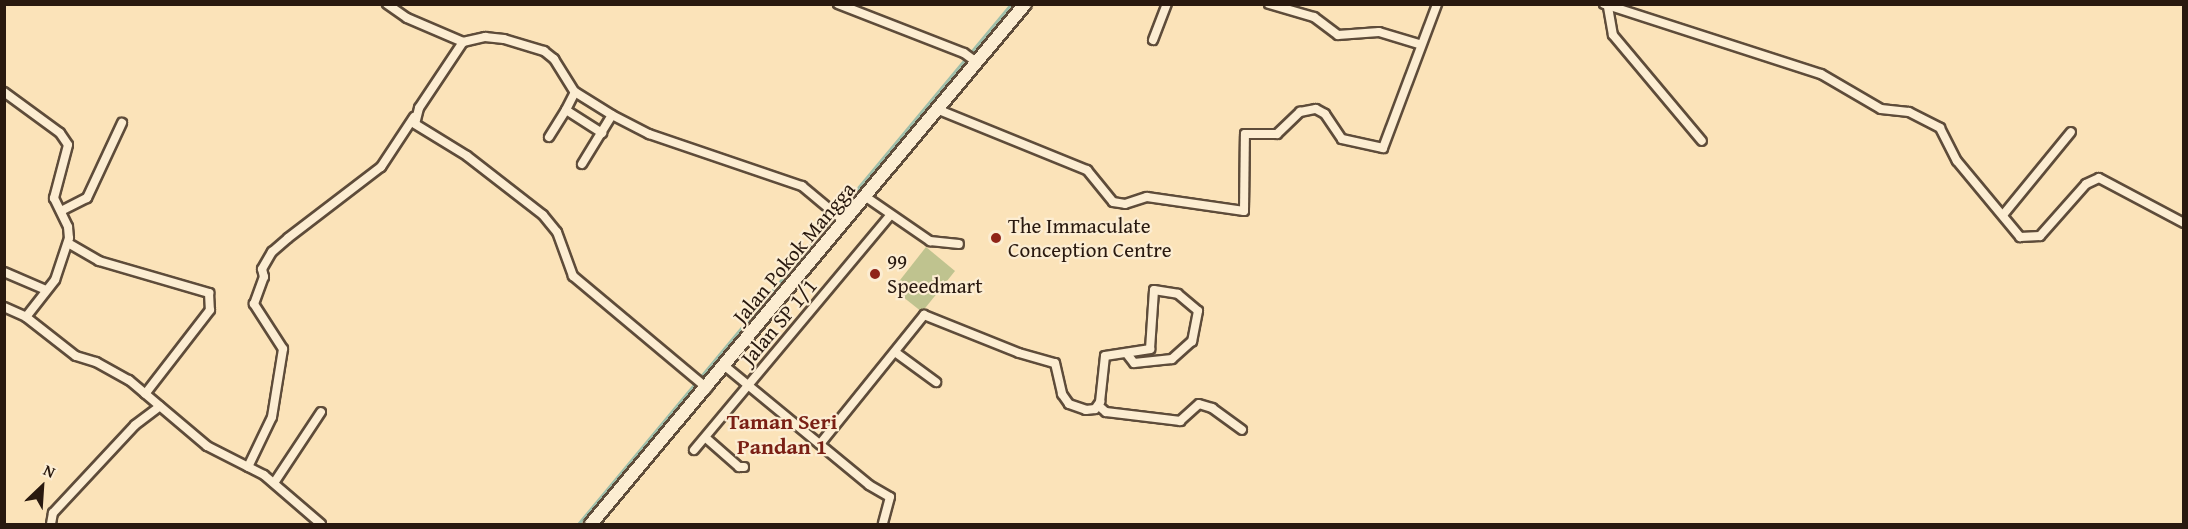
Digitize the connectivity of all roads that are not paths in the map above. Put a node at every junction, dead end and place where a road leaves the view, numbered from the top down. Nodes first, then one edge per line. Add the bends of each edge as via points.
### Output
1 (387, 4) edge
2 (838, 4) edge
3 (1025, 4) edge
4 (1167, 4) edge
5 (1269, 4) edge
6 (1437, 4) edge
7 (1606, 6) edge
8 (1153, 40) dead end
9 (463, 42) junction
10 (1419, 44) junction
11 (975, 61) junction
12 (4, 92) edge
13 (575, 92) junction
14 (566, 110) junction
15 (939, 110) junction
16 (612, 115) junction
17 (414, 117) junction
18 (122, 123) dead end
19 (2071, 132) dead end
20 (602, 133) junction
21 (549, 137) dead end
22 (1702, 141) dead end
23 (582, 164) dead end
24 (866, 197) junction
25 (61, 211) junction
26 (2003, 215) junction
27 (890, 216) junction
28 (843, 220) junction
29 (2184, 223) edge
30 (68, 243) junction
31 (959, 244) dead end
32 (4, 272) edge
33 (46, 290) junction
34 (4, 307) edge
35 (26, 317) junction
36 (895, 352) junction
37 (1126, 354) junction
38 (726, 367) junction
39 (936, 382) dead end
40 (705, 386) junction
41 (750, 386) junction
42 (145, 394) junction
43 (159, 406) junction
44 (1099, 406) junction
45 (321, 411) dead end
46 (1242, 430) dead end
47 (706, 438) junction
48 (820, 444) junction
49 (694, 450) dead end
50 (248, 467) junction
51 (744, 467) dead end
52 (274, 483) junction
53 (51, 525) edge
54 (321, 525) edge
55 (591, 525) edge
56 (884, 525) edge

1 - 9 street via 407,18
2 - 11 street
3 - 11 main road, Jalan Pokok Mangga
4 - 8 street
5 - 10 street via 1314,17 1338,35 1379,32
6 - 10 street
7 - 22 street via 1613,35
7 - 26 street via 1821,74 1881,108 1920,117 1940,128 1957,161
9 - 13 street via 485,37 533,46 554,59
9 - 17 street
10 - 15 street via 1383,148 1342,139 1325,114 1316,109 1300,112 1277,134 1245,134 1244,210 1147,197 1125,204 1113,202 1087,170
11 - 15 main road, Jalan Pokok Mangga
12 - 25 street via 68,145 54,189
13 - 14 street
13 - 16 street
14 - 20 street
14 - 21 street
15 - 24 main road, Jalan Pokok Mangga
16 - 20 street
16 - 28 street via 649,134 802,186
17 - 40 street via 415,124 467,156 543,215 557,232 573,276
17 - 50 street via 381,168 288,238 272,252 262,269 264,277 254,304 283,349 272,417
18 - 25 street via 87,198
19 - 26 street
20 - 23 street
24 - 27 street
24 - 28 main road, Jalan Pokok Mangga
25 - 30 street via 68,227
26 - 29 street via 2020,237 2040,236 2086,184 2099,178
27 - 31 street via 930,241
27 - 41 street, Jalan SP 1/1
28 - 38 main road, Jalan Pokok Mangga
30 - 33 street via 55,280
30 - 42 street via 99,261 209,293 210,310
32 - 33 street
33 - 35 street
34 - 35 street
35 - 42 street via 76,356 96,362
36 - 39 street
36 - 44 street via 924,315 1019,353 1048,359 1059,370 1062,394 1069,405 1086,410
36 - 48 street
37 - 37 street via 1150,349 1154,290 1178,294 1198,311 1192,341 1172,359 1134,363
37 - 44 street via 1105,356
38 - 40 main road, Jalan Pokok Mangga
38 - 41 street
40 - 55 main road, Jalan Pokok Mangga
41 - 47 street, Jalan SP 1/1
41 - 48 street
42 - 43 street
43 - 50 street via 207,446
43 - 53 street via 135,425 53,513
44 - 46 street via 1106,412 1180,421 1199,404 1212,408
45 - 52 street
47 - 49 street, Jalan SP 1/1
47 - 51 street
48 - 56 street via 869,485 890,497
50 - 52 street
52 - 54 street

